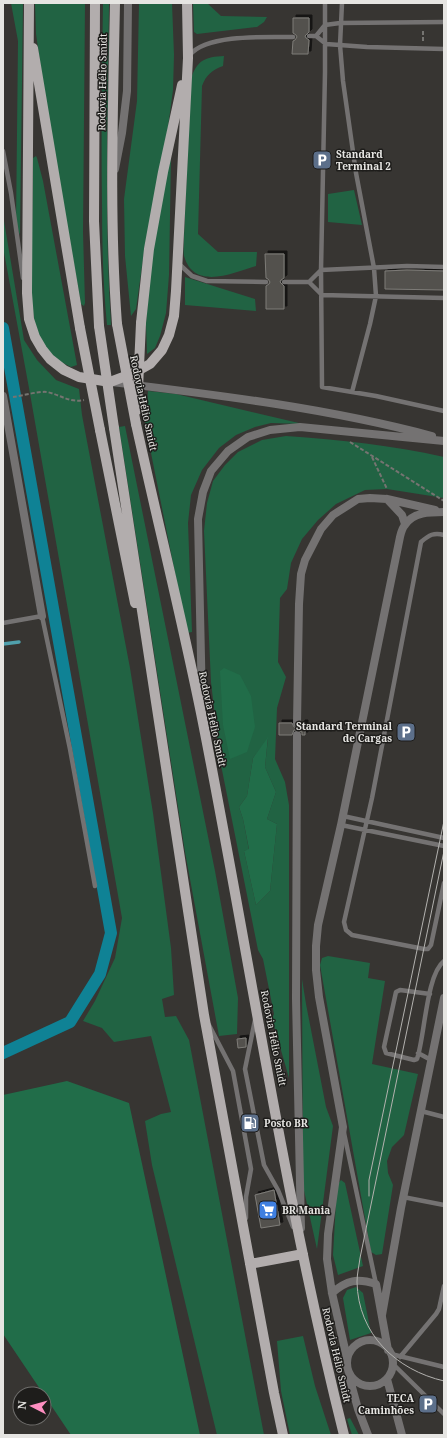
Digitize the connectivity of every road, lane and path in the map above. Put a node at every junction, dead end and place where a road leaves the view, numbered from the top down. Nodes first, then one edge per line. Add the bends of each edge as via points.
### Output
1 (29, 3) edge
2 (95, 3) edge
3 (115, 3) edge
4 (128, 3) edge
5 (187, 3) edge
6 (325, 3) edge
7 (342, 3) edge
8 (28, 18) junction
9 (423, 22) junction
10 (444, 22) edge
11 (340, 23) junction
12 (325, 25) junction
13 (309, 36) dead end
14 (316, 36) junction
15 (293, 37) dead end
16 (326, 44) junction
17 (340, 45) junction
18 (423, 48) junction
19 (444, 49) edge
20 (188, 58) junction
21 (3, 151) edge
22 (112, 186) junction
23 (177, 262) junction
24 (444, 267) edge
25 (374, 268) junction
26 (321, 270) junction
27 (266, 282) dead end
28 (284, 282) dead end
29 (309, 282) junction
30 (322, 295) junction
31 (376, 296) junction
32 (444, 298) edge
33 (29, 320) junction
34 (110, 382) junction
35 (352, 392) junction
36 (28, 395) dead end
37 (6, 397) edge
38 (444, 411) edge
39 (136, 424) junction
40 (332, 430) junction
41 (444, 440) edge
42 (371, 456) junction
43 (389, 499) junction
44 (444, 501) edge
45 (444, 512) edge
46 (405, 524) junction
47 (444, 535) edge
48 (42, 616) junction
49 (3, 623) edge
50 (145, 632) junction
51 (202, 721) junction
52 (297, 723) dead end
53 (297, 735) dead end
54 (343, 816) junction
55 (366, 821) junction
56 (341, 825) junction
57 (365, 830) junction
58 (444, 838) edge
59 (444, 846) edge
60 (444, 882) edge
61 (95, 886) dead end
62 (444, 961) edge
63 (430, 994) junction
64 (444, 998) edge
65 (257, 1011) junction
66 (204, 1015) junction
67 (418, 1053) junction
68 (431, 1060) junction
69 (421, 1112) junction
70 (444, 1117) edge
71 (343, 1127) junction
72 (403, 1197) junction
73 (444, 1205) edge
74 (246, 1240) junction
75 (302, 1249) junction
76 (250, 1264) junction
77 (376, 1284) junction
78 (444, 1286) edge
79 (332, 1293) junction
80 (382, 1314) junction
81 (390, 1352) junction
82 (400, 1357) junction
83 (347, 1358) junction
84 (393, 1364) junction
85 (444, 1367) edge
86 (349, 1373) junction
87 (387, 1378) junction
88 (444, 1414) edge
89 (283, 1435) edge
90 (344, 1435) edge
91 (368, 1435) edge
92 (402, 1435) edge

1 - 8 main road
2 - 50 main road, Rodovia Hélio Smidt, bridge via 94,221 100,326
3 - 22 main road, Rodovia Hélio Smidt
4 - 22 street via 127,91
5 - 20 main road
6 - 12 lane
7 - 11 lane
8 - 33 main road
8 - 50 main road, bridge via 80,328 131,589
9 - 10 lane
9 - 11 lane
9 - 18 path
11 - 12 lane
11 - 17 lane
12 - 14 lane
12 - 16 lane
13 - 14 lane
14 - 16 lane
15 - 20 lane via 246,38 209,43 200,46
16 - 17 lane
16 - 26 lane
17 - 18 lane
17 - 25 lane via 356,173
18 - 19 lane
20 - 23 main road
20 - 39 main road, bridge via 161,180 149,249
21 - 33 lane
22 - 39 main road, Rodovia Hélio Smidt, bridge via 113,274 117,324
23 - 27 lane via 198,279
23 - 34 main road via 174,316 162,350 150,364 134,374
24 - 25 lane
25 - 26 lane
25 - 31 lane
26 - 29 lane
26 - 30 lane
28 - 29 lane
29 - 30 lane
30 - 31 lane
30 - 35 lane via 322,387
31 - 32 lane
31 - 35 lane
33 - 34 main road via 42,349 64,370 79,377
34 - 41 street via 182,390 326,413 396,426
35 - 38 lane
36 - 37 path
37 - 48 street
39 - 51 main road, Rodovia Hélio Smidt
40 - 41 street
40 - 42 path
40 - 51 street via 300,427 270,430 248,437 228,452 211,471 203,492 198,519
42 - 43 path
42 - 44 path
43 - 45 street
43 - 46 street via 402,515
43 - 52 street via 358,499 332,516 321,529 305,560 301,574 299,604
45 - 46 street via 419,514
46 - 54 street via 400,537
47 - 55 lane via 429,535 421,542
48 - 49 lane
48 - 61 lane
50 - 66 main road, Rodovia Hélio Smidt
51 - 65 main road, Rodovia Hélio Smidt
53 - 75 street via 296,999
54 - 55 lane
54 - 56 street
55 - 57 lane
55 - 58 lane
56 - 57 lane
56 - 71 street via 318,925 316,946 319,997
57 - 59 lane
57 - 60 lane via 344,922 346,930 352,935 428,949
62 - 63 lane via 436,970
63 - 67 lane
63 - 67 lane via 400,990 396,992 386,1035 384,1050 388,1054 414,1060 417,1059
64 - 68 street
65 - 75 main road, Rodovia Hélio Smidt
65 - 75 lane via 245,1069 264,1165 278,1190
66 - 74 main road, Rodovia Hélio Smidt
66 - 74 lane via 234,1071 251,1169 246,1197
67 - 68 lane
68 - 69 street
69 - 70 lane
69 - 72 street
71 - 77 lane
71 - 79 street via 328,1234 327,1259
72 - 73 lane
72 - 80 street
74 - 76 main road, Rodovia Hélio Smidt
75 - 76 main road
75 - 90 main road, Rodovia Hélio Smidt
76 - 89 main road, Rodovia Hélio Smidt
77 - 79 street via 359,1280 340,1286
77 - 80 street
78 - 82 lane via 436,1314
79 - 83 street
80 - 81 street
81 - 82 lane
81 - 83 street via 383,1344 369,1340 355,1345
81 - 84 street
82 - 85 lane
83 - 86 street
84 - 87 street
84 - 88 lane
86 - 87 street via 353,1380 366,1386 374,1386
86 - 91 street
87 - 92 street

